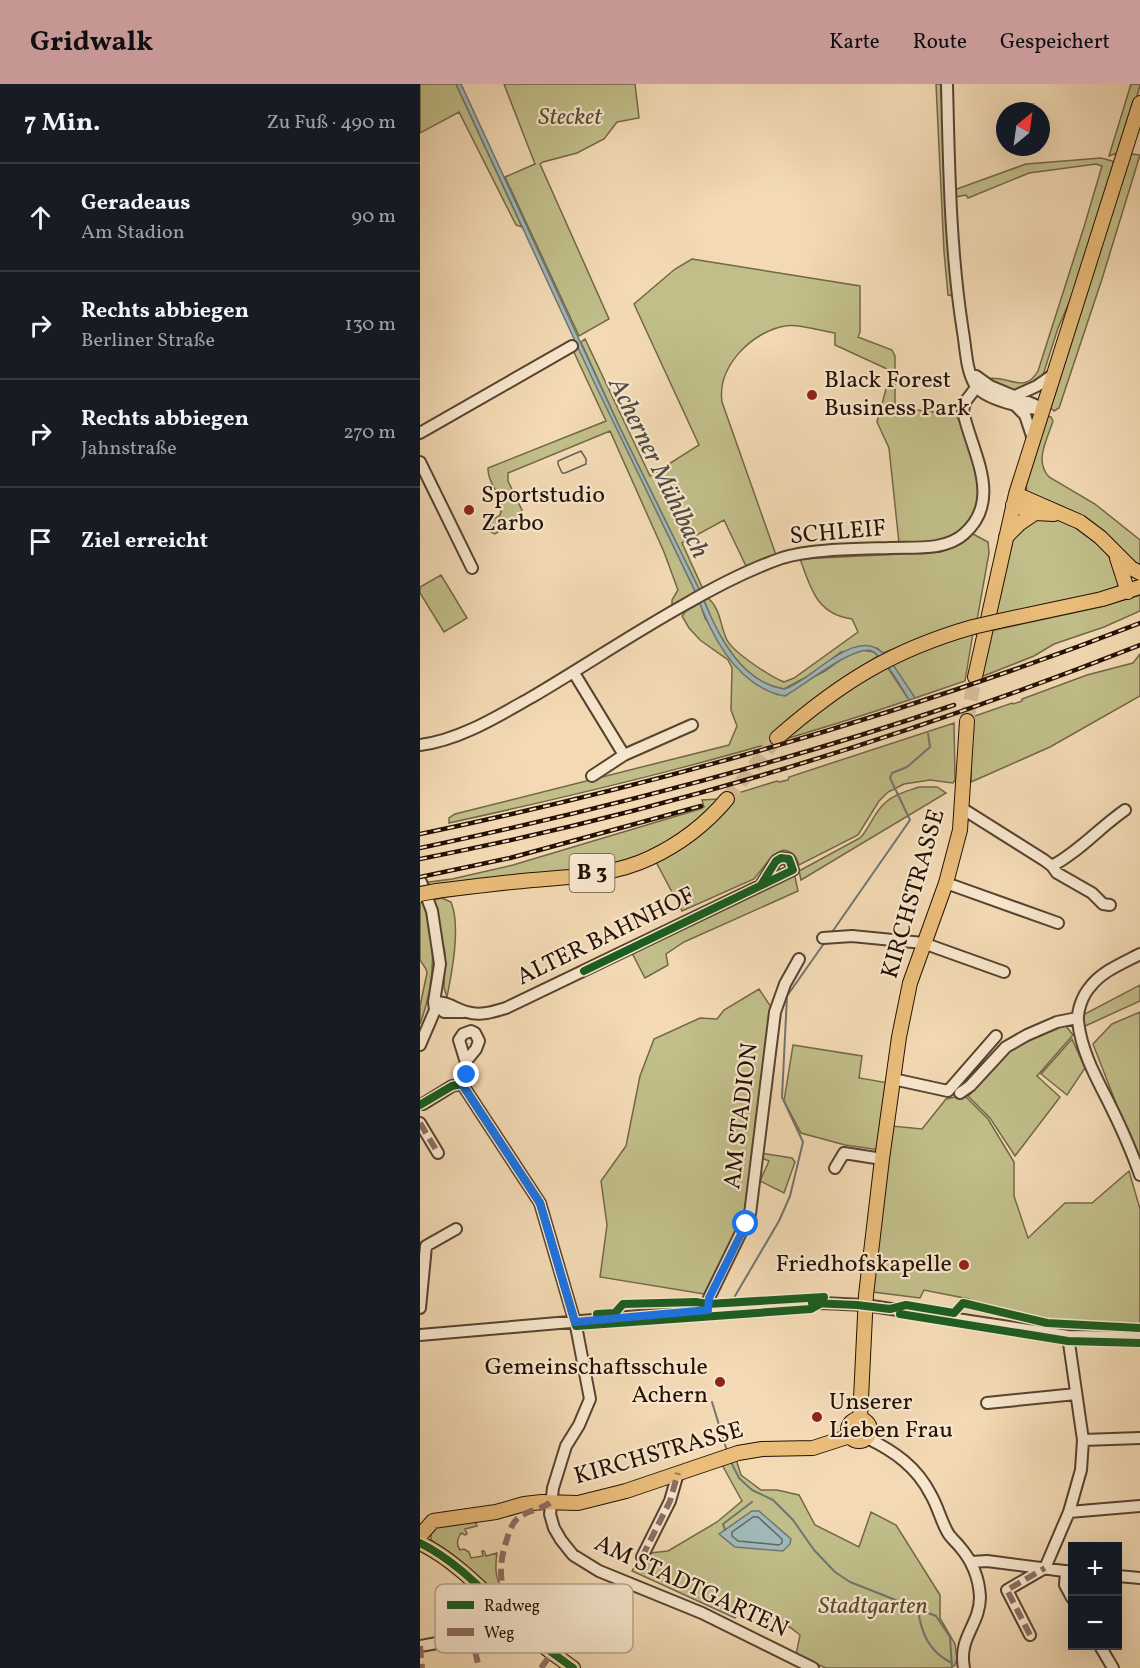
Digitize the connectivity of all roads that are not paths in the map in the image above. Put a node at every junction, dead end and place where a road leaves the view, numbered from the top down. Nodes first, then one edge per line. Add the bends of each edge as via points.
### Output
1 (946, 84) edge
2 (1140, 103) edge
3 (572, 346) dead end
4 (1054, 374) junction
5 (979, 384) junction
6 (1015, 400) junction
7 (1043, 409) junction
8 (420, 433) edge
9 (1033, 439) junction
10 (420, 462) edge
11 (1014, 499) junction
12 (1035, 513) junction
13 (1059, 514) junction
14 (1005, 539) junction
15 (1114, 551) junction
16 (472, 568) dead end
17 (1135, 570) edge
18 (1134, 589) edge
19 (574, 673) junction
20 (975, 677) tunnel mouth
21 (967, 721) tunnel mouth
22 (692, 724) dead end
23 (777, 738) tunnel mouth
24 (420, 744) edge
25 (624, 755) junction
26 (592, 776) dead end
27 (727, 799) tunnel mouth
28 (963, 810) junction
29 (1125, 810) dead end
30 (1052, 866) junction
31 (946, 883) junction
32 (761, 885) dead end
33 (421, 888) edge
34 (1110, 905) dead end
35 (1058, 923) dead end
36 (827, 938) dead end
37 (923, 943) junction
38 (1140, 954) edge
39 (799, 959) dead end
40 (1004, 972) dead end
41 (434, 1002) junction
42 (1077, 1018) junction
43 (420, 1029) edge
44 (996, 1036) dead end
45 (420, 1045) edge
46 (467, 1060) dead end
47 (893, 1079) junction
48 (462, 1084) junction
49 (960, 1093) dead end
50 (423, 1104) dead end
51 (420, 1123) edge
52 (438, 1153) dead end
53 (882, 1159) junction
54 (835, 1168) dead end
55 (1140, 1175) edge
56 (456, 1229) dead end
57 (865, 1305) junction
58 (420, 1308) edge
59 (708, 1310) junction
60 (575, 1322) junction
61 (420, 1335) edge
62 (1068, 1336) junction
63 (1140, 1337) edge
64 (1076, 1394) junction
65 (987, 1403) dead end
66 (860, 1419) junction
67 (849, 1436) junction
68 (867, 1438) junction
69 (1140, 1438) edge
70 (1083, 1440) junction
71 (678, 1473) junction
72 (551, 1502) junction
73 (1140, 1506) edge
74 (1069, 1512) junction
75 (420, 1536) edge
76 (420, 1543) edge
77 (642, 1557) dead end
78 (971, 1562) junction
79 (1045, 1568) junction
80 (1068, 1571) edge
81 (1068, 1574) edge
82 (1122, 1576) edge
83 (1140, 1578) edge
84 (476, 1584) edge
85 (630, 1584) edge
86 (633, 1585) edge
87 (1068, 1591) edge
88 (1030, 1635) dead end
89 (435, 1643) edge
90 (420, 1646) edge
91 (1102, 1650) edge
92 (554, 1653) edge
93 (573, 1668) edge
94 (813, 1668) edge
95 (964, 1668) edge
96 (1113, 1668) edge

1 - 5 street via 950,215 958,299 969,372
2 - 4 main road
3 - 8 street
4 - 6 street
4 - 7 main road
5 - 6 street
5 - 19 street, SCHLEIF via 963,411 982,474 982,505 963,536 938,546 820,552 783,558 719,584
6 - 7 street
6 - 9 street
7 - 9 main road
9 - 11 main road
10 - 16 street
11 - 12 main road
11 - 13 main road
11 - 14 main road
12 - 13 main road
12 - 14 main road
13 - 15 main road via 1091,529
14 - 20 main road
15 - 17 main road
15 - 18 main road
17 - 18 main road
18 - 23 main road, bridge via 973,627 895,654 843,684
19 - 24 street, SCHLEIF via 450,739
19 - 25 street
21 - 28 main road, KIRCHSTRASSE
22 - 25 street
25 - 26 street
27 - 33 main road, B 3, bridge via 675,844 633,865 566,878 436,891
28 - 30 street
28 - 31 main road, KIRCHSTRASSE
29 - 30 street via 1071,856
30 - 34 street via 1057,873
31 - 35 street
31 - 37 main road, KIRCHSTRASSE
32 - 41 street, ALTER BAHNHOF via 506,1008 482,1014 444,1012
33 - 41 street via 432,911 439,952
36 - 37 street via 852,936
37 - 40 street
37 - 47 main road, KIRCHSTRASSE via 910,983
38 - 42 street via 1102,975 1089,987
39 - 59 street, AM STADION via 776,1012 750,1214 709,1298
41 - 43 street
41 - 45 street via 435,1010
42 - 49 street via 1047,1026 1006,1047
42 - 55 street via 1086,1056
44 - 47 street via 948,1091
46 - 48 street
47 - 53 main road, KIRCHSTRASSE
48 - 50 street
48 - 60 street via 540,1203
51 - 52 street
53 - 54 street via 844,1153
53 - 57 main road, KIRCHSTRASSE
56 - 58 street via 426,1246
57 - 59 street via 822,1303
57 - 62 street
57 - 66 main road, KIRCHSTRASSE
59 - 60 street
60 - 61 street
60 - 72 street via 590,1399 561,1458
62 - 63 street
62 - 64 street
64 - 65 street
64 - 70 street
66 - 67 main road via 849,1426
66 - 68 main road via 869,1426
67 - 68 main road via 857,1441
67 - 71 main road, KIRCHSTRASSE via 813,1448 762,1449 729,1456
68 - 78 street via 894,1452 920,1478 950,1536
69 - 70 street
70 - 74 street via 1081,1470
71 - 72 main road, KIRCHSTRASSE via 598,1499
71 - 77 street via 670,1501
72 - 75 main road, KIRCHSTRASSE via 433,1521
72 - 85 street, AM STADTGARTEN via 554,1528 567,1548 598,1571
73 - 74 street
74 - 79 street
76 - 84 main road via 443,1556
78 - 79 street
78 - 95 street via 979,1586 979,1605 963,1645
79 - 80 street
79 - 88 street via 1007,1590
81 - 87 street
82 - 83 street
86 - 94 street, AM STADTGARTEN via 702,1613
89 - 90 street
91 - 96 street
92 - 93 main road

